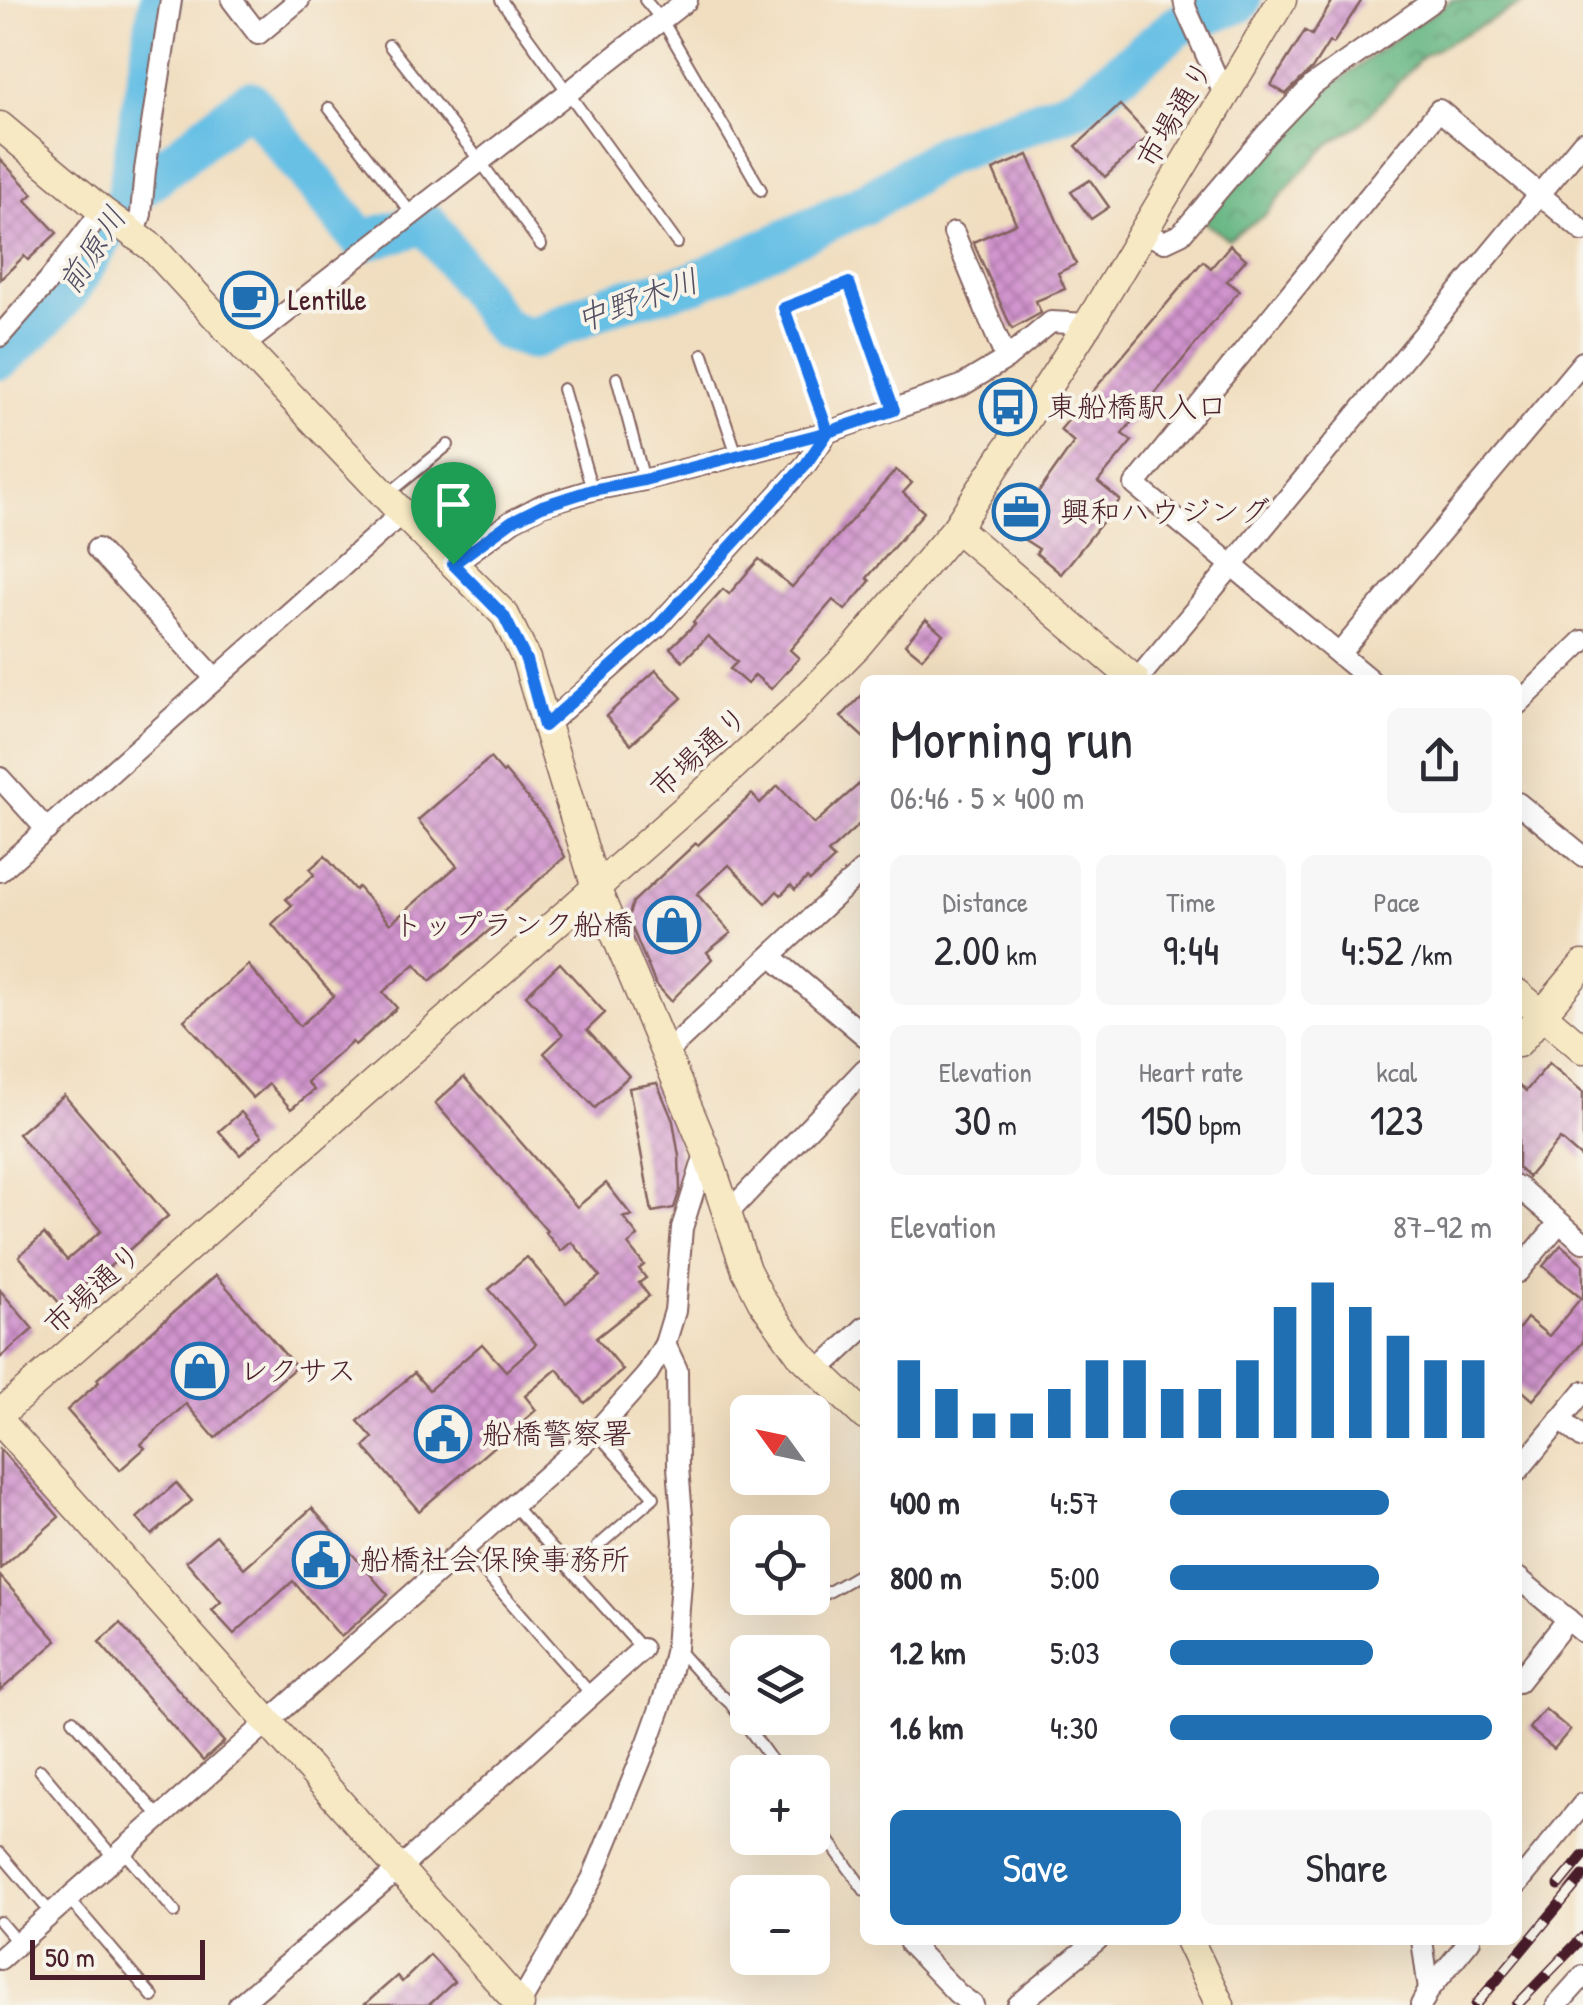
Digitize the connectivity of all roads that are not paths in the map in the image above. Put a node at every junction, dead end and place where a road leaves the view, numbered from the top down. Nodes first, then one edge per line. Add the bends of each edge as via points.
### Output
1 (170, 0) edge
2 (232, 0) edge
3 (299, 0) edge
4 (501, 0) edge
5 (646, 0) edge
6 (687, 0) edge
7 (1282, 0) edge
8 (1434, 0) edge
9 (1185, 4) edge
10 (662, 20) junction
11 (389, 45) dead end
12 (569, 94) junction
13 (1224, 94) junction
14 (329, 108) dead end
15 (0, 126) edge
16 (1583, 142) edge
17 (480, 161) junction
18 (761, 190) dead end
19 (1539, 194) junction
20 (412, 214) junction
21 (118, 222) junction
22 (1583, 231) edge
23 (1143, 232) junction
24 (954, 233) dead end
25 (676, 243) dead end
26 (541, 244) dead end
27 (1088, 324) junction
28 (0, 336) edge
29 (243, 346) junction
30 (703, 354) dead end
31 (1006, 359) junction
32 (1583, 362) edge
33 (617, 378) dead end
34 (564, 389) dead end
35 (894, 410) junction
36 (828, 432) junction
37 (448, 445) dead end
38 (738, 456) junction
39 (644, 480) junction
40 (592, 490) junction
41 (394, 505) junction
42 (956, 528) junction
43 (97, 549) dead end
44 (453, 564) junction
45 (1232, 566) junction
46 (1583, 641) edge
47 (1339, 654) junction
48 (1130, 675) edge
49 (1140, 675) edge
50 (1364, 675) edge
51 (216, 679) junction
52 (1522, 700) edge
53 (544, 726) junction
54 (0, 778) edge
55 (1522, 805) edge
56 (47, 830) junction
57 (1583, 856) edge
58 (0, 872) edge
59 (860, 873) edge
60 (596, 888) junction
61 (772, 957) junction
62 (1583, 965) edge
63 (1522, 997) edge
64 (1542, 1014) junction
65 (860, 1032) edge
66 (1522, 1038) edge
67 (1583, 1048) edge
68 (665, 1054) junction
69 (860, 1074) edge
70 (706, 1152) junction
71 (1522, 1190) edge
72 (726, 1215) junction
73 (1559, 1222) junction
74 (1583, 1242) edge
75 (1522, 1267) edge
76 (860, 1332) edge
77 (665, 1344) junction
78 (817, 1372) junction
79 (1583, 1392) edge
80 (860, 1411) edge
81 (0, 1418) edge
82 (1560, 1419) junction
83 (596, 1432) junction
84 (1583, 1438) edge
85 (1522, 1466) edge
86 (514, 1506) junction
87 (598, 1546) dead end
88 (464, 1549) junction
89 (860, 1574) edge
90 (1522, 1581) edge
91 (830, 1591) edge
92 (1576, 1625) edge
93 (676, 1648) junction
94 (642, 1649) joint
95 (1522, 1678) edge
96 (592, 1694) junction
97 (72, 1720) dead end
98 (267, 1721) junction
99 (768, 1755) edge
100 (40, 1770) dead end
101 (1583, 1804) edge
102 (160, 1817) junction
103 (830, 1842) edge
104 (0, 1853) edge
105 (118, 1854) junction
106 (399, 1869) junction
107 (1522, 1878) edge
108 (860, 1883) edge
109 (69, 1898) junction
110 (175, 1912) dead end
111 (52, 1913) junction
112 (0, 1922) edge
113 (18, 1943) junction
114 (911, 1945) edge
115 (1092, 1945) edge
116 (1191, 1945) edge
117 (1422, 1945) edge
118 (1466, 1945) edge
119 (0, 1959) edge
120 (1583, 1976) edge
121 (153, 1997) dead end
122 (1425, 1998) edge
123 (239, 2005) edge
124 (519, 2005) edge
125 (973, 2005) edge
126 (1018, 2005) edge
127 (1220, 2005) edge
128 (1557, 2005) edge

1 - 21 street via 140,214
2 - 3 street via 258,34
4 - 12 lane
5 - 10 lane
6 - 10 street
7 - 13 street, 市場通り
8 - 23 street via 1314,85 1181,234 1164,242
9 - 13 street
10 - 12 street
10 - 18 lane
11 - 17 lane
12 - 17 street
12 - 25 lane
13 - 23 street, 市場通り
14 - 20 lane
15 - 21 street
16 - 19 street
17 - 20 street
17 - 26 lane
19 - 22 street
19 - 45 street
19 - 45 street via 1439,110 1135,484
20 - 29 street
21 - 28 street via 50,280
21 - 29 street via 153,248
23 - 27 street, 市場通り
24 - 31 street
27 - 31 street via 1051,322
27 - 42 street, 市場通り
29 - 41 street
30 - 38 lane
31 - 35 street via 961,386
32 - 47 street
33 - 39 lane
34 - 40 lane
35 - 36 street
35 - 36 lane via 849,283 784,308
36 - 38 street
36 - 53 street via 658,626
37 - 41 lane
38 - 39 street
39 - 40 street
40 - 44 street via 512,521
41 - 44 street
41 - 51 street
42 - 48 street
42 - 60 street, 市場通り via 793,710
43 - 51 street
44 - 53 street via 504,616 526,660
45 - 47 street
45 - 49 street
46 - 52 street
47 - 50 street
51 - 56 street
53 - 60 street
54 - 56 street
55 - 57 street
56 - 58 street
59 - 61 street
60 - 68 street
60 - 81 street, 市場通り
61 - 65 street
61 - 68 street
62 - 64 street
63 - 64 street
64 - 66 street
64 - 67 street
68 - 70 street
69 - 72 street
70 - 72 street
70 - 77 street via 682,1228 675,1311
71 - 73 street
72 - 78 street via 762,1301
73 - 74 street
73 - 75 street
76 - 78 street
77 - 83 street
77 - 93 street via 677,1370 684,1541
78 - 80 street
79 - 82 street
81 - 98 street
82 - 84 street
82 - 85 street
83 - 86 street
83 - 87 lane via 654,1497
86 - 88 street
86 - 94 lane
88 - 96 lane
88 - 98 street
89 - 91 lane
90 - 92 street
92 - 95 street
93 - 99 lane via 730,1703
93 - 124 street via 648,1742 592,1880
94 - 96 street
96 - 106 street
97 - 102 lane
98 - 102 street
98 - 106 street
100 - 105 lane
101 - 107 street
102 - 105 street
103 - 108 lane
104 - 111 lane
105 - 109 street
105 - 110 lane
106 - 123 street
106 - 124 street
109 - 111 street
109 - 121 lane
111 - 113 street
112 - 113 lane
113 - 119 street
114 - 125 street
115 - 126 street
116 - 127 street
117 - 122 street
118 - 122 street
120 - 128 street

